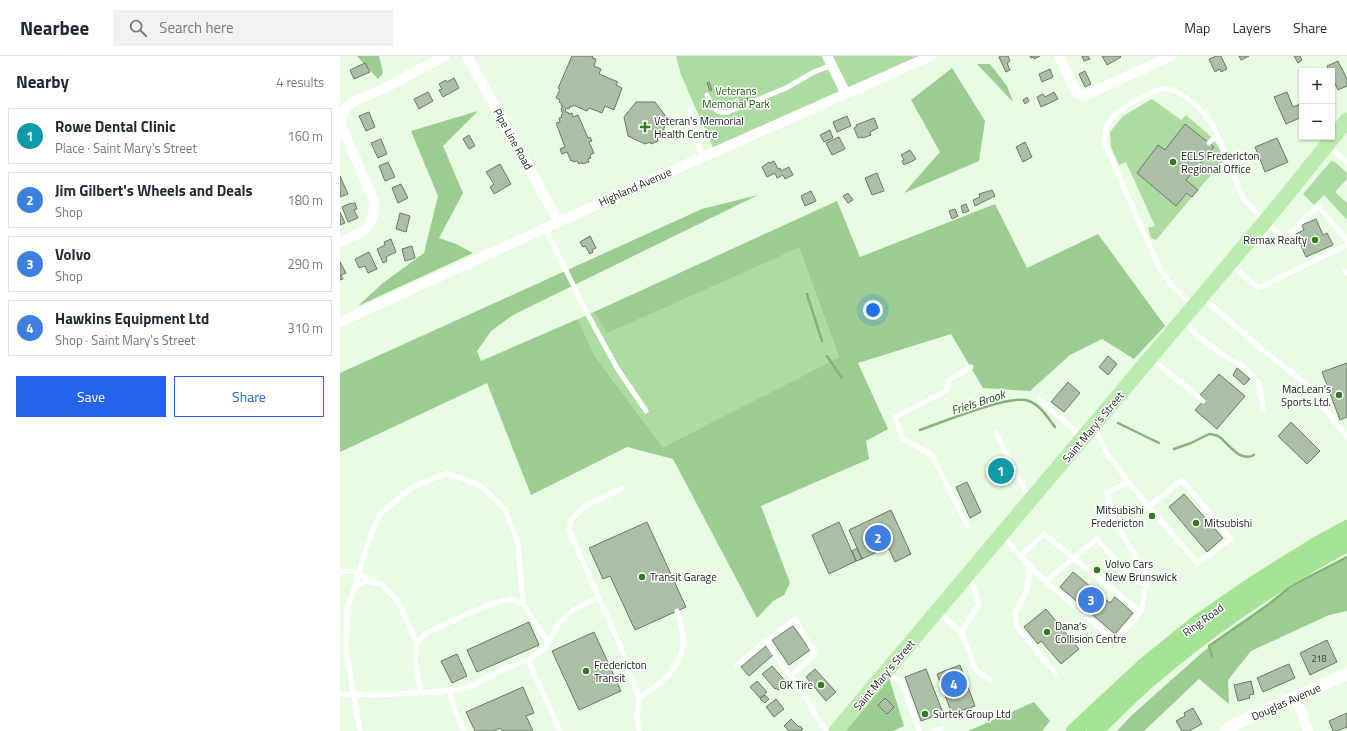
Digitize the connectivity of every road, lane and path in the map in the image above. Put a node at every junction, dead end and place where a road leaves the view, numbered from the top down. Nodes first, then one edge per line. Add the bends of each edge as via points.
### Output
1 (445, 56) edge
2 (467, 56) edge
3 (931, 56) edge
4 (1059, 56) edge
5 (1171, 56) edge
6 (830, 61) edge
7 (846, 94) junction
8 (707, 95) dead end
9 (690, 110) dead end
10 (1347, 120) edge
11 (1217, 135) junction
12 (1209, 143) dead end
13 (1327, 144) junction
14 (703, 157) junction
15 (1347, 162) edge
16 (1266, 220) junction
17 (559, 222) junction
18 (545, 228) junction
19 (1347, 240) edge
20 (340, 242) edge
21 (1347, 245) edge
22 (1230, 263) junction
23 (1197, 301) junction
24 (1182, 319) junction
25 (340, 322) edge
26 (1150, 358) junction
27 (970, 366) dead end
28 (1040, 400) dead end
29 (1203, 401) dead end
30 (1263, 409) dead end
31 (646, 411) dead end
32 (1094, 425) junction
33 (996, 433) dead end
34 (1347, 437) edge
35 (1083, 438) junction
36 (1128, 482) junction
37 (623, 488) dead end
38 (1030, 501) junction
39 (1148, 507) junction
40 (968, 527) dead end
41 (1347, 528) edge
42 (1002, 534) junction
43 (1347, 544) edge
44 (1021, 556) junction
45 (1073, 558) junction
46 (1030, 566) junction
47 (340, 572) edge
48 (970, 572) junction
49 (359, 574) junction
50 (1046, 581) junction
51 (381, 584) junction
52 (1147, 585) junction
53 (355, 587) junction
54 (598, 597) junction
55 (523, 604) junction
56 (677, 611) dead end
57 (938, 612) junction
58 (1141, 612) junction
59 (960, 632) junction
60 (766, 641) junction
61 (548, 642) junction
62 (417, 643) junction
63 (528, 660) junction
64 (737, 665) dead end
65 (886, 671) junction
66 (1056, 674) dead end
67 (1347, 674) edge
68 (791, 676) junction
69 (990, 680) dead end
70 (450, 690) junction
71 (421, 693) junction
72 (340, 694) edge
73 (354, 694) junction
74 (1296, 697) junction
75 (639, 698) junction
76 (942, 728) dead end
77 (360, 731) edge
78 (464, 731) edge
79 (560, 731) edge
80 (639, 731) edge
81 (827, 731) edge
82 (836, 731) edge
83 (919, 731) edge
84 (934, 731) edge
85 (1074, 731) edge
86 (1095, 731) edge
87 (1226, 731) edge
88 (1308, 731) edge

1 - 20 street via 383,89 352,102 346,108 341,125 374,201 374,210 367,228
2 - 17 street, Pipe Line Road
3 - 7 street, Highland Avenue
4 - 5 street via 1076,92 1084,96
6 - 7 street
6 - 8 lane via 786,88 728,112 716,111
7 - 14 street, Highland Avenue
9 - 14 lane via 694,137
10 - 13 main road, Saint Mary's Street
11 - 12 lane
11 - 16 lane via 1244,200
11 - 23 lane via 1203,111 1179,92 1166,88 1158,89 1124,107 1112,119 1105,133 1107,151 1165,277 1174,288
13 - 15 lane
13 - 16 main road, Saint Mary's Street
14 - 17 street, Highland Avenue
16 - 19 lane via 1284,239 1318,206
16 - 22 main road, Saint Mary's Street
17 - 18 street, Highland Avenue
18 - 25 street, Highland Avenue
18 - 31 lane via 588,315 614,362
21 - 22 lane via 1258,288
22 - 23 main road, Saint Mary's Street
23 - 24 main road, Saint Mary's Street
23 - 34 lane via 1305,383
24 - 26 main road, Saint Mary's Street
24 - 30 lane via 1198,336 1243,366 1259,382
26 - 29 lane
26 - 32 main road, Saint Mary's Street
27 - 40 lane via 949,380 946,391 895,417 903,439 932,456
28 - 35 lane
32 - 35 main road, Saint Mary's Street
32 - 36 lane via 1107,454
33 - 38 lane
35 - 38 main road, Saint Mary's Street
36 - 39 lane
36 - 52 lane via 1107,493 1111,515 1148,577
37 - 54 lane via 585,506 571,520 569,530
38 - 42 main road, Saint Mary's Street
39 - 39 lane via 1197,563 1232,539 1182,480
41 - 85 highway, Ring Road via 1252,585 1197,623 1144,666
42 - 44 lane
42 - 48 main road, Saint Mary's Street
43 - 86 highway, Ring Road via 1261,594 1209,631 1150,679
44 - 45 lane via 1044,534
44 - 46 lane
45 - 50 lane
45 - 52 lane via 1097,538 1133,580
45 - 58 lane
46 - 50 lane
46 - 66 lane via 1026,591 1016,613 1017,627
47 - 49 lane via 352,571
48 - 57 main road, Saint Mary's Street
48 - 59 lane via 979,605
49 - 51 lane
49 - 53 lane
49 - 55 lane via 368,542 380,514 412,488 446,473 481,486 505,509 518,543
50 - 58 lane via 1115,641
51 - 53 lane via 365,581
51 - 62 lane via 398,601
52 - 58 lane
53 - 73 lane via 347,608 346,651
54 - 61 lane via 568,614 558,624
54 - 75 lane via 619,643
55 - 61 lane
55 - 62 lane via 511,599 490,604 426,634
56 - 75 lane via 683,645 678,662 662,682
57 - 59 lane
57 - 65 main road, Saint Mary's Street
59 - 69 lane via 976,670
60 - 64 lane
60 - 68 lane
60 - 68 lane via 795,619 815,654
61 - 63 lane via 545,648
62 - 71 lane via 415,659
63 - 70 lane via 467,688
63 - 79 lane
65 - 82 main road, Saint Mary's Street
65 - 83 lane via 902,683
67 - 74 street, Douglas Avenue
68 - 81 lane via 802,688
70 - 71 lane
70 - 78 lane via 453,705
71 - 73 lane
72 - 73 lane
73 - 77 lane
74 - 87 street, Douglas Avenue
74 - 88 street
75 - 80 lane
76 - 84 lane

